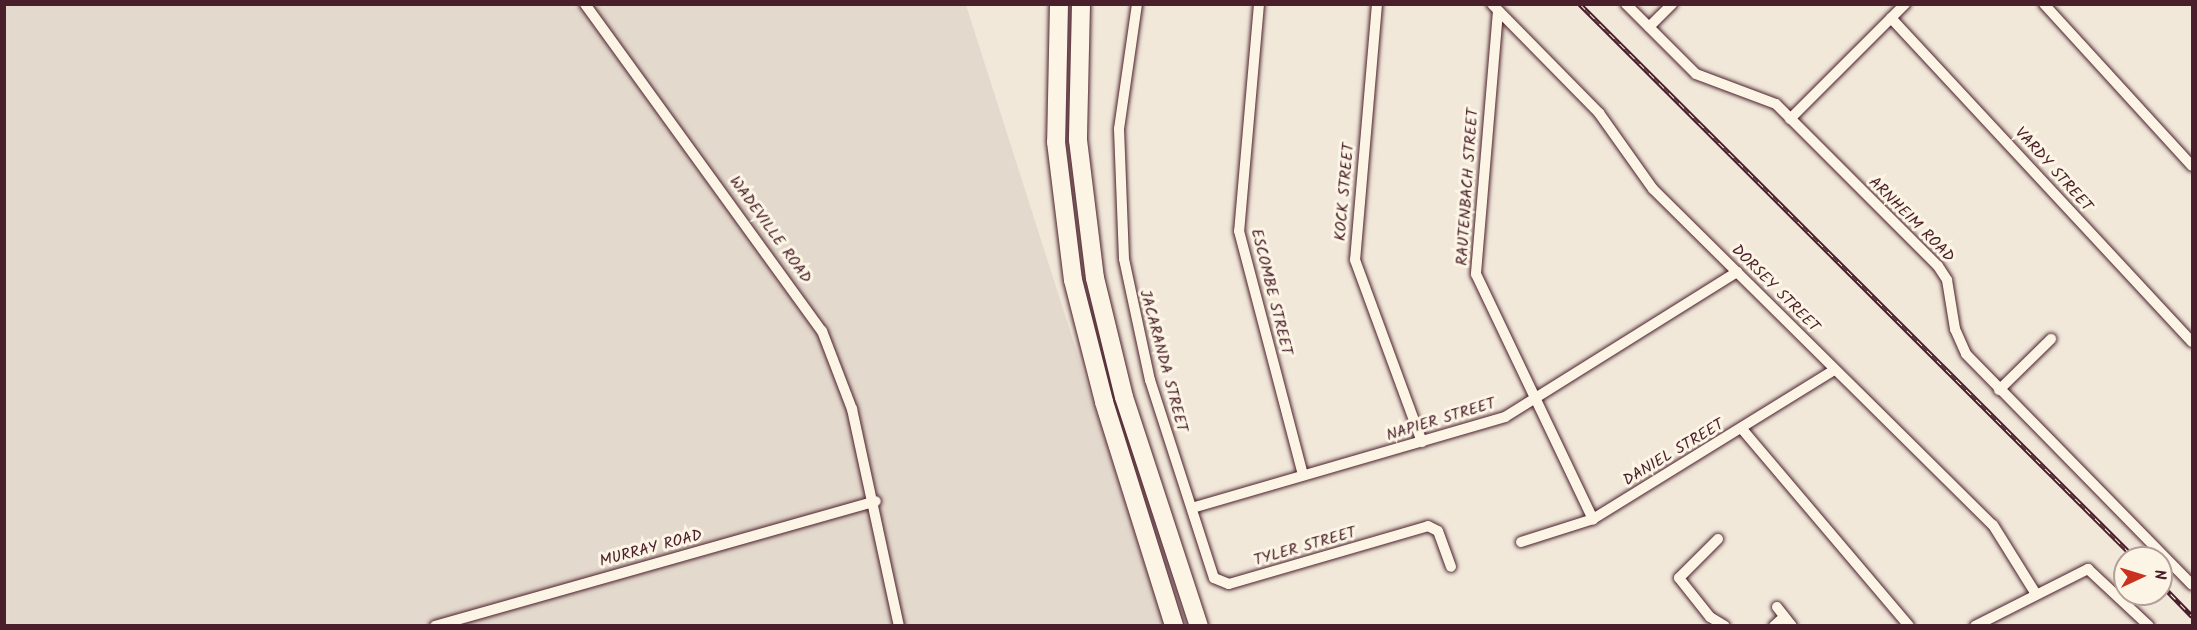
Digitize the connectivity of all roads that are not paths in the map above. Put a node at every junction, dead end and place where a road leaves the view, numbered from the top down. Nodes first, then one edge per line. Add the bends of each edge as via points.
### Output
1 (585, 4) edge
2 (1059, 4) edge
3 (1081, 4) edge
4 (1137, 4) edge
5 (1259, 4) edge
6 (1377, 4) edge
7 (1626, 4) edge
8 (1672, 4) edge
9 (1905, 4) edge
10 (2044, 4) edge
11 (1495, 8) edge
12 (1891, 18) junction
13 (1649, 27) junction
14 (1790, 119) junction
15 (2192, 165) edge
16 (1737, 272) junction
17 (2051, 339) dead end
18 (2193, 342) edge
19 (1834, 370) junction
20 (1999, 390) junction
21 (1535, 399) junction
22 (1742, 429) junction
23 (1422, 442) junction
24 (1304, 476) junction
25 (876, 501) junction
26 (1192, 508) junction
27 (1593, 519) junction
28 (1718, 539) dead end
29 (1521, 542) dead end
30 (1450, 567) dead end
31 (2193, 585) edge
32 (2036, 594) junction
33 (1777, 607) dead end
34 (1784, 616) junction
35 (435, 626) edge
36 (899, 626) edge
37 (1174, 626) edge
38 (1199, 626) edge
39 (1725, 626) edge
40 (1774, 626) edge
41 (1792, 626) edge
42 (1909, 626) edge
43 (1975, 626) edge
44 (2149, 626) edge

1 - 25 street, WADEVILLE ROAD via 822,331 840,369
2 - 37 highway via 1056,142 1073,280 1104,402
3 - 38 highway via 1078,140 1095,278 1124,397
4 - 26 street, JACARANDA STREET via 1119,129 1124,259 1150,380
5 - 24 street, ESCOMBE STREET via 1239,231
6 - 23 street, KOCK STREET via 1355,260
7 - 13 street, ARNHEIM ROAD
8 - 13 street
9 - 12 street
10 - 15 street
11 - 16 street, DORSEY STREET via 1599,112 1653,189
11 - 21 street, RAUTENBACH STREET via 1475,268
12 - 14 street
12 - 18 street, VARDY STREET
13 - 14 street, ARNHEIM ROAD via 1696,74 1768,99
14 - 20 street, ARNHEIM ROAD via 1943,273 1961,347
16 - 19 street, DORSEY STREET
16 - 21 street, NAPIER STREET
17 - 20 street
19 - 22 street, DANIEL STREET
19 - 32 street, DORSEY STREET via 1993,525
20 - 31 street, ARNHEIM ROAD
21 - 23 street, NAPIER STREET via 1498,420
21 - 27 street, RAUTENBACH STREET
22 - 27 street, DANIEL STREET
22 - 42 street
23 - 24 street, NAPIER STREET
24 - 26 street, NAPIER STREET
25 - 35 street, MURRAY ROAD
25 - 36 street, WADEVILLE ROAD
26 - 30 street, TYLER STREET via 1214,578 1224,584 1428,526 1438,531
27 - 29 street, DANIEL STREET
28 - 39 street via 1679,578 1710,617
32 - 43 street
32 - 44 street via 2092,570
33 - 34 street
34 - 40 street
34 - 41 street

